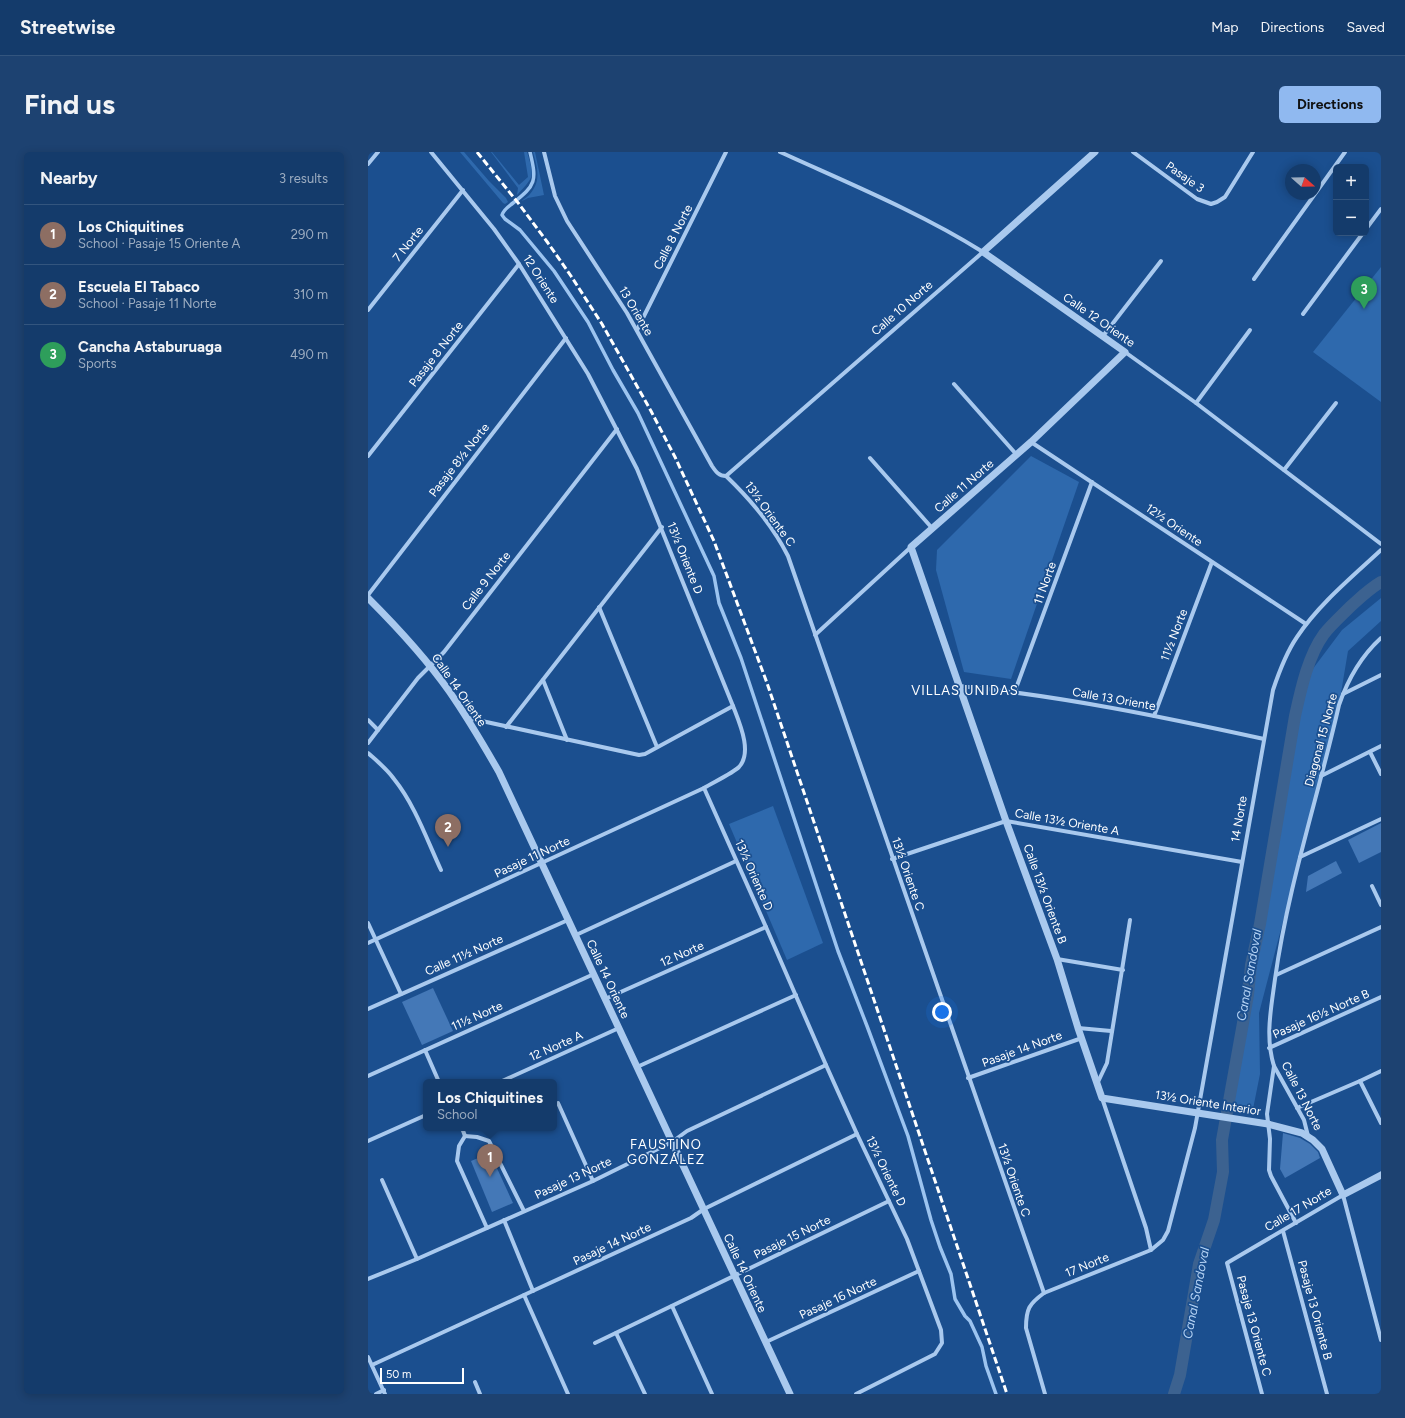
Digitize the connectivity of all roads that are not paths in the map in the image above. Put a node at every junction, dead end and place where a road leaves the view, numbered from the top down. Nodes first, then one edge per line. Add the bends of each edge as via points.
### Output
1 (378, 152) edge
2 (431, 152) edge
3 (544, 152) edge
4 (726, 152) edge
5 (780, 152) edge
6 (1095, 152) edge
7 (1133, 152) edge
8 (1253, 152) edge
9 (1345, 152) edge
10 (368, 164) edge
11 (463, 190) junction
12 (1381, 209) edge
13 (1369, 225) edge
14 (1361, 236) edge
15 (983, 252) junction
16 (1161, 261) dead end
17 (519, 264) junction
18 (1254, 279) dead end
19 (368, 310) edge
20 (1303, 314) dead end
21 (637, 330) junction
22 (1250, 330) dead end
23 (1103, 336) junction
24 (566, 338) junction
25 (1125, 352) junction
26 (954, 384) dead end
27 (1196, 403) junction
28 (1336, 403) dead end
29 (617, 429) junction
30 (1030, 442) junction
31 (1016, 454) junction
32 (368, 456) edge
33 (870, 458) dead end
34 (1284, 470) junction
35 (724, 476) junction
36 (1092, 482) junction
37 (662, 527) junction
38 (932, 528) junction
39 (1381, 544) edge
40 (911, 547) junction
41 (1381, 550) edge
42 (1212, 562) junction
43 (368, 594) edge
44 (368, 598) edge
45 (599, 607) junction
46 (1306, 624) junction
47 (815, 635) junction
48 (1381, 638) edge
49 (430, 666) junction
50 (1381, 675) edge
51 (543, 680) junction
52 (959, 686) junction
53 (1015, 692) junction
54 (1343, 694) junction
55 (733, 706) junction
56 (1154, 716) junction
57 (468, 718) junction
58 (368, 720) edge
59 (506, 726) junction
60 (378, 730) junction
61 (1264, 739) junction
62 (567, 740) junction
63 (368, 744) edge
64 (1381, 746) edge
65 (657, 747) junction
66 (1370, 752) junction
67 (368, 753) edge
68 (1381, 774) edge
69 (1321, 776) junction
70 (704, 788) junction
71 (1381, 819) edge
72 (1006, 821) junction
73 (1300, 858) junction
74 (892, 859) junction
75 (736, 861) junction
76 (1242, 862) junction
77 (542, 864) junction
78 (441, 870) dead end
79 (1372, 886) dead end
80 (1381, 905) edge
81 (568, 920) junction
82 (1130, 920) dead end
83 (368, 923) edge
84 (766, 927) junction
85 (1381, 927) edge
86 (576, 935) junction
87 (376, 940) junction
88 (368, 943) edge
89 (1057, 959) junction
90 (1123, 970) junction
91 (594, 974) junction
92 (1276, 975) junction
93 (401, 994) junction
94 (796, 995) junction
95 (1381, 997) edge
96 (605, 999) junction
97 (368, 1009) edge
98 (619, 1028) junction
99 (1078, 1028) junction
100 (1111, 1032) junction
101 (1082, 1038) junction
102 (1269, 1048) junction
103 (425, 1050) junction
104 (826, 1066) junction
105 (1274, 1066) junction
106 (637, 1067) junction
107 (1381, 1071) edge
108 (368, 1076) edge
109 (968, 1078) junction
110 (438, 1079) edge
111 (507, 1079) edge
112 (1360, 1081) junction
113 (1098, 1084) junction
114 (1102, 1098) junction
115 (558, 1103) dead end
116 (1297, 1108) junction
117 (1197, 1113) junction
118 (423, 1116) edge
119 (1381, 1123) edge
120 (1268, 1124) junction
121 (463, 1131) edge
122 (857, 1134) junction
123 (465, 1136) junction
124 (1308, 1136) junction
125 (368, 1141) edge
126 (672, 1142) junction
127 (1381, 1175) edge
128 (382, 1180) dead end
129 (593, 1181) junction
130 (1343, 1195) junction
131 (889, 1201) junction
132 (704, 1209) junction
133 (524, 1211) junction
134 (504, 1220) junction
135 (1296, 1223) junction
136 (487, 1228) junction
137 (1283, 1231) junction
138 (1151, 1250) junction
139 (417, 1259) junction
140 (1227, 1263) joint
141 (919, 1271) junction
142 (735, 1276) junction
143 (368, 1279) edge
144 (533, 1291) junction
145 (1044, 1293) junction
146 (524, 1295) junction
147 (672, 1306) junction
148 (616, 1333) junction
149 (1381, 1340) edge
150 (766, 1342) junction
151 (594, 1343) dead end
152 (368, 1357) edge
153 (372, 1365) junction
154 (475, 1382) dead end
155 (385, 1392) edge
156 (376, 1394) edge
157 (480, 1394) edge
158 (568, 1394) edge
159 (645, 1394) edge
160 (712, 1394) edge
161 (790, 1394) edge
162 (856, 1394) edge
163 (1045, 1394) edge
164 (1262, 1394) edge
165 (1327, 1394) edge

1 - 10 street
2 - 11 street, 12 Oriente
3 - 21 street, 13 Oriente via 555,196 564,215
4 - 21 street, Calle 8 Norte
5 - 15 street, Calle 12 Oriente via 916,215
6 - 15 street, Calle 10 Norte
7 - 8 street, Pasaje 3 via 1197,199 1211,204 1225,197
9 - 18 street
11 - 17 street, 12 Oriente
11 - 19 street, 7 Norte
12 - 13 street
14 - 20 street
15 - 23 street, Calle 12 Oriente
15 - 35 street, Calle 10 Norte
16 - 23 street
17 - 24 street, 12 Oriente
17 - 32 street, Pasaje 8 Norte
21 - 35 street, 13 Oriente via 712,466 716,472
22 - 27 street
23 - 25 street, Calle 12 Oriente
24 - 29 street, 12 Oriente
24 - 43 street, Pasaje 8½ Norte
25 - 27 street, Calle 12 Oriente
25 - 30 street, Calle 11 Norte
26 - 31 street
27 - 34 street, Calle 12 Oriente
28 - 34 street
29 - 37 street, 13½ Oriente D
29 - 49 street, Calle 9 Norte
30 - 31 street, Calle 11 Norte
30 - 36 street, 12½ Oriente
31 - 38 street, Calle 11 Norte
33 - 38 street
34 - 39 street, Calle 12 Oriente
35 - 47 street, 13½ Oriente C via 746,494 788,556
36 - 42 street, 12½ Oriente
36 - 53 street, 11 Norte
37 - 45 street
37 - 55 street, 13½ Oriente D
38 - 40 street, Calle 11 Norte
40 - 47 street, Calle 11 Norte
40 - 52 street, Calle 13½ Oriente B
41 - 46 street, 14 Norte
42 - 46 street, 12½ Oriente
42 - 56 street, 11½ Norte
44 - 49 street, Calle 14 Oriente
45 - 51 street
45 - 65 street
46 - 61 street, 14 Norte via 1277,678
47 - 74 street, 13½ Oriente C
48 - 54 street, Diagonal 15 Norte via 1357,665
49 - 57 street, Calle 14 Oriente
49 - 60 street, Calle 9 Norte
50 - 54 street
51 - 59 street
51 - 62 street
52 - 53 street, Calle 13 Oriente
52 - 72 street, Calle 13½ Oriente B
53 - 56 street, Calle 13 Oriente
54 - 69 street, Diagonal 15 Norte
55 - 65 street
55 - 70 street, 13½ Oriente D via 745,746 744,756 739,767
56 - 61 street, Calle 13 Oriente
57 - 59 street
57 - 77 street, Calle 14 Oriente via 498,772
58 - 60 street
59 - 62 street
60 - 63 street, Calle 9 Norte
61 - 76 street, 14 Norte
62 - 65 street via 639,755
64 - 66 street
66 - 68 street
66 - 69 street
67 - 78 street via 387,771 403,792
69 - 73 street, Diagonal 15 Norte
70 - 75 street, 13½ Oriente D
70 - 77 street, Pasaje 11 Norte
71 - 73 street
72 - 74 street, Calle 13½ Oriente A
72 - 76 street, Calle 13½ Oriente A
72 - 89 street, Calle 13½ Oriente B
73 - 92 street, Calle 13 Norte via 1288,905
74 - 109 street, 13½ Oriente C
75 - 84 street, 13½ Oriente D
75 - 86 street
76 - 117 street, 14 Norte
77 - 81 street, Calle 14 Oriente
77 - 87 street, Pasaje 11 Norte
79 - 80 street
81 - 86 street, Calle 14 Oriente
81 - 93 street, Calle 11½ Norte
82 - 90 street
83 - 87 street
84 - 94 street, 13½ Oriente D
84 - 96 street, 12 Norte
85 - 92 street
86 - 91 street, Calle 14 Oriente
87 - 88 street, Pasaje 11 Norte
87 - 93 street
89 - 90 street
89 - 99 street, Calle 13½ Oriente B
90 - 100 street
91 - 96 street, Calle 14 Oriente
91 - 103 street, 11½ Norte
92 - 102 street, Calle 13 Norte via 1268,1030
93 - 97 street, Calle 11½ Norte
94 - 104 street, 13½ Oriente D
94 - 106 street
95 - 102 street, Pasaje 16½ Norte B
96 - 98 street, Calle 14 Oriente
98 - 106 street, Calle 14 Oriente
98 - 111 street, 12 Norte A
99 - 100 street
99 - 101 street, Calle 13½ Oriente B
100 - 113 street via 1107,1063
101 - 109 street, Pasaje 14 Norte
101 - 113 street, Calle 13½ Oriente B
102 - 105 street, Calle 13 Norte
103 - 108 street, 11½ Norte
103 - 110 street
104 - 122 street, 13½ Oriente D
104 - 126 street, Pasaje 13 Norte via 687,1131
105 - 116 street, Calle 13 Norte
105 - 120 street via 1267,1114
106 - 126 street, Calle 14 Oriente
107 - 112 street
109 - 145 street, 13½ Oriente C
112 - 116 street
112 - 119 street
113 - 114 street, Calle 13½ Oriente B
114 - 117 street, 13½ Oriente Interior
114 - 138 street, Calle 13½ Oriente B
115 - 129 street
116 - 124 street, Calle 13 Norte
117 - 120 street, 13½ Oriente Interior
117 - 138 street, 14 Norte via 1168,1231 1163,1240
118 - 125 street
120 - 124 street, 13½ Oriente Interior
120 - 135 street via 1270,1173
121 - 123 street
122 - 131 street, 13½ Oriente D
122 - 132 street, Pasaje 14 Norte
123 - 133 street via 489,1141
123 - 136 street via 459,1146 457,1161
124 - 130 street, Calle 13 Norte via 1322,1149
126 - 129 street, Pasaje 13 Norte
126 - 132 street, Calle 14 Oriente
127 - 130 street, Calle 17 Norte
128 - 139 street
129 - 133 street, Pasaje 13 Norte
130 - 135 street, Calle 17 Norte
130 - 149 street
131 - 141 street, 13½ Oriente D
131 - 142 street, Pasaje 15 Norte
132 - 142 street, Calle 14 Oriente
132 - 144 street, Pasaje 14 Norte via 691,1218
133 - 134 street, Pasaje 13 Norte
134 - 136 street, Pasaje 13 Norte
134 - 144 street
135 - 137 street, Calle 17 Norte
136 - 139 street, Pasaje 13 Norte
137 - 140 street, Calle 17 Norte
137 - 165 street, Pasaje 13 Oriente B
138 - 145 street, 17 Norte
139 - 143 street, Pasaje 13 Norte
140 - 164 street, Pasaje 13 Oriente C
141 - 150 street, Pasaje 16 Norte
141 - 162 street, 13½ Oriente D via 941,1330 942,1343 935,1354
142 - 147 street, Pasaje 15 Norte
142 - 150 street, Calle 14 Oriente
144 - 146 street, Pasaje 14 Norte
145 - 163 street, 17 Norte via 1032,1302 1026,1319 1026,1328
146 - 153 street, Pasaje 14 Norte
146 - 158 street
147 - 148 street, Pasaje 15 Norte
147 - 160 street
148 - 151 street, Pasaje 15 Norte
148 - 159 street
150 - 161 street, Calle 14 Oriente
152 - 153 street
153 - 155 street
154 - 157 street
155 - 156 street

